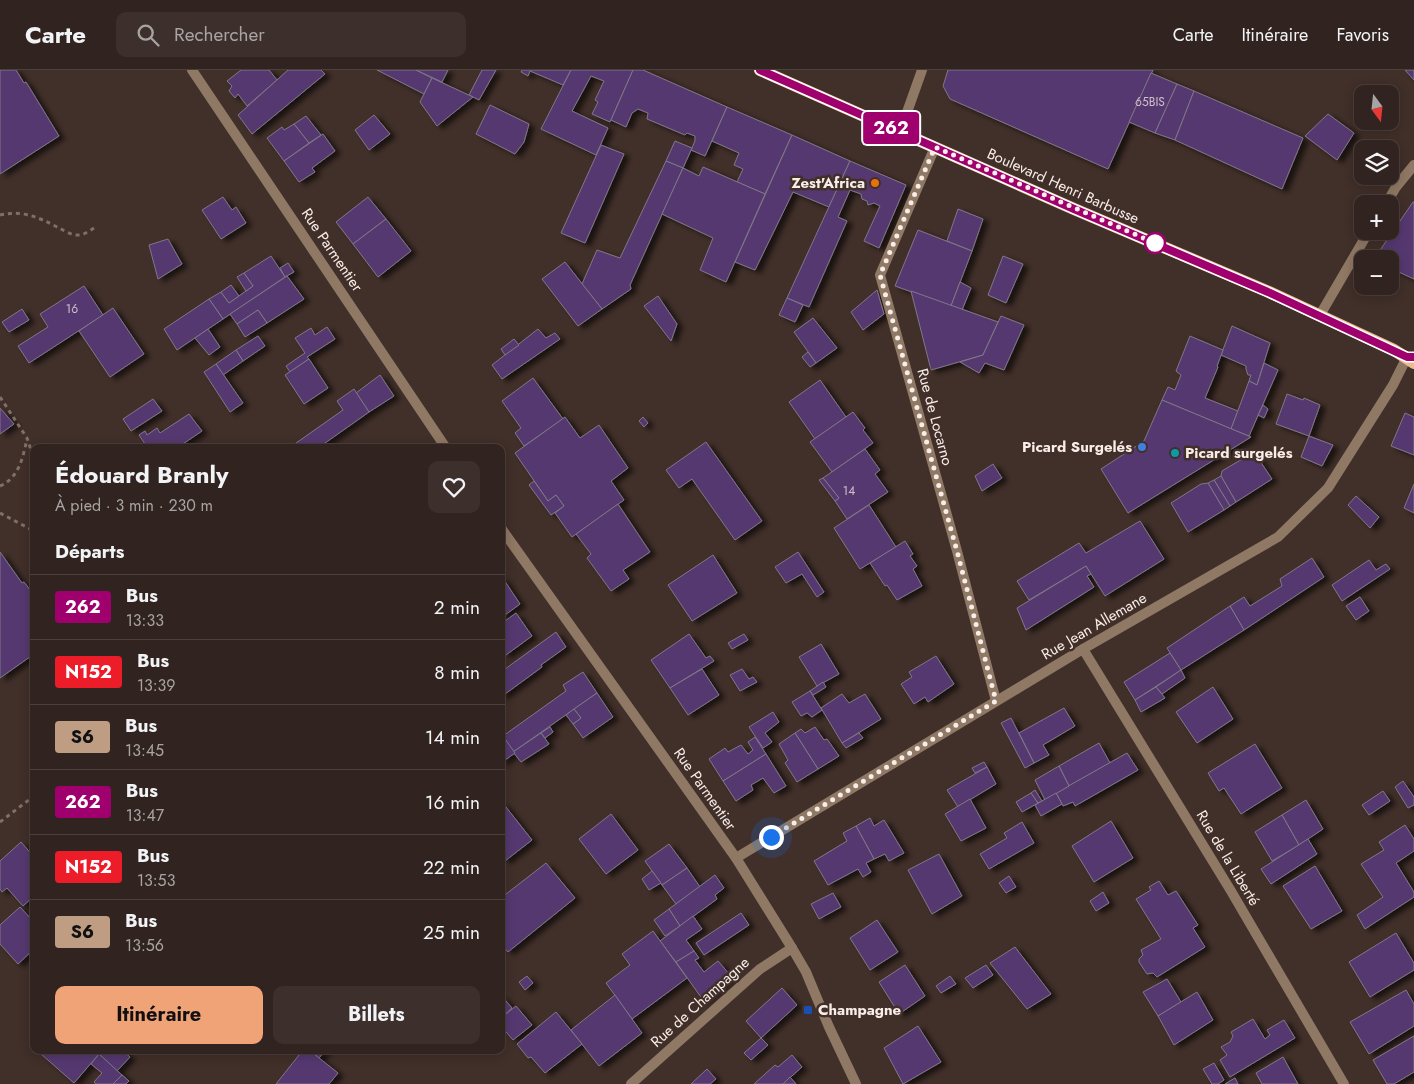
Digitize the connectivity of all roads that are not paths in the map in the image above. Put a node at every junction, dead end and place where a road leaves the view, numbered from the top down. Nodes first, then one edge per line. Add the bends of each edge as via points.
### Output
1 (192, 70) edge
2 (760, 70) edge
3 (922, 70) edge
4 (900, 132) junction
5 (935, 147) junction
6 (1414, 165) edge
7 (1391, 195) edge
8 (1364, 240) edge
9 (1320, 316) junction
10 (1412, 359) edge
11 (443, 444) edge
12 (505, 534) edge
13 (1083, 649) junction
14 (996, 701) junction
15 (736, 858) junction
16 (792, 948) junction
17 (631, 1084) edge
18 (856, 1084) edge
19 (1344, 1084) edge

1 - 11 street, Rue Parmentier
2 - 4 main road, Boulevard Henri Barbusse
3 - 4 street
4 - 5 main road, Boulevard Henri Barbusse
5 - 9 main road, Boulevard Henri Barbusse
5 - 14 street, Rue de Locarno via 880,275
6 - 7 street
8 - 9 street
9 - 10 main road, Boulevard Henri Barbusse
10 - 13 street, Rue Jean Allemane via 1328,488 1278,536
12 - 15 street, Rue Parmentier
13 - 14 street, Rue Jean Allemane
13 - 19 street, Rue de la Liberté
14 - 15 street, Rue Jean Allemane
15 - 16 street, Rue Parmentier
16 - 17 street, Rue de Champagne via 760,969
16 - 18 street, Rue Parmentier

